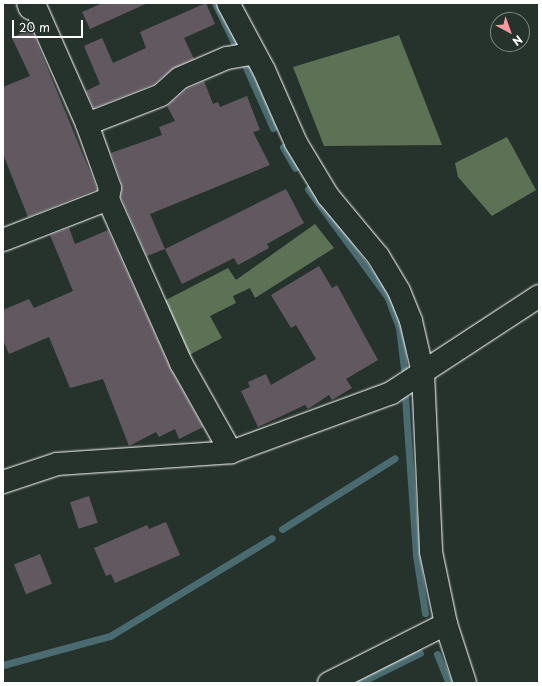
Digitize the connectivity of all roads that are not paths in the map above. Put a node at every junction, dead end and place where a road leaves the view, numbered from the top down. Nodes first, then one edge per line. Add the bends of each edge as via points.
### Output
1 (28, 3) edge
2 (228, 3) edge
3 (254, 53) junction
4 (87, 124) junction
5 (108, 199) junction
6 (3, 240) edge
7 (539, 296) edge
8 (423, 373) junction
9 (231, 452) junction
10 (3, 482) edge
11 (446, 624) junction
12 (329, 683) edge
13 (465, 683) edge

1 - 4 street via 30,8 35,6
2 - 3 street
3 - 4 street via 227,58 180,78 161,95
3 - 8 street via 296,143 328,196 378,256 400,291 411,321
4 - 5 street via 110,188
5 - 6 street
5 - 9 street via 181,363
7 - 8 street
8 - 9 street via 391,393
8 - 11 street via 431,552
9 - 10 street via 57,464
11 - 12 street
11 - 13 street

